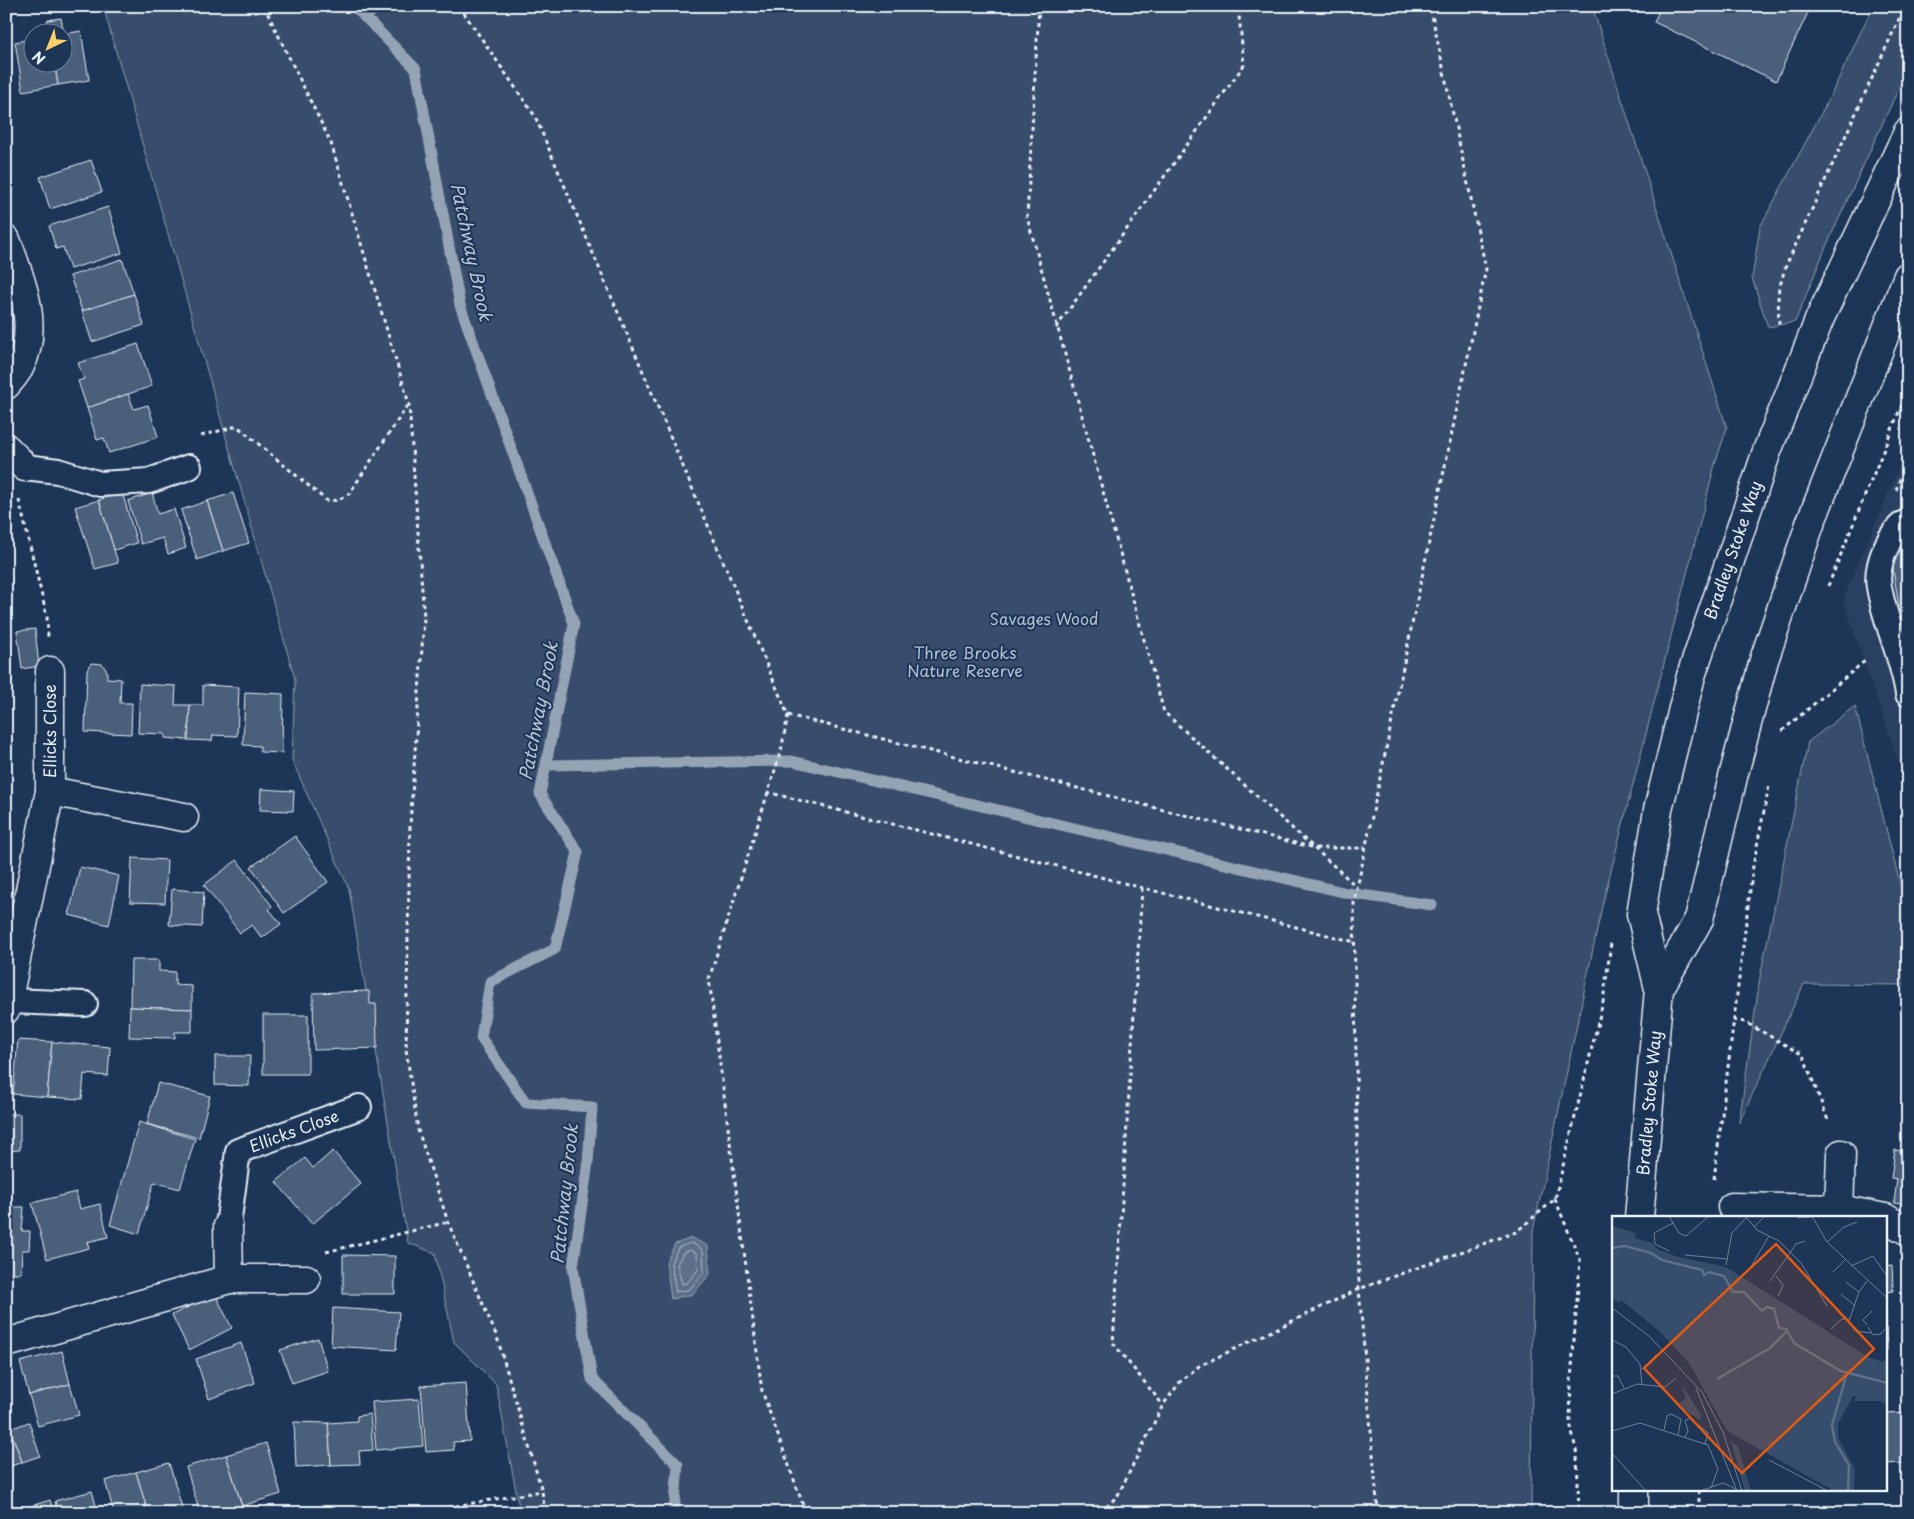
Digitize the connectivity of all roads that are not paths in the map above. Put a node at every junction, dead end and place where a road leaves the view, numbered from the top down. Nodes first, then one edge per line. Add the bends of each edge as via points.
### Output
1 (1908, 132) edge
2 (6, 240) edge
3 (1908, 276) edge
4 (6, 385) edge
5 (6, 448) edge
6 (25, 467) joint
7 (190, 467) dead end
8 (1908, 521) edge
9 (50, 671) road end
10 (1908, 694) edge
11 (50, 791) junction
12 (184, 817) dead end
13 (1659, 989) junction
14 (85, 1004) dead end
15 (8, 1005) edge
16 (359, 1107) dead end
17 (1841, 1154) road end
18 (1722, 1198) road end
19 (1839, 1209) junction
20 (1639, 1216) edge
21 (1875, 1216) edge
22 (1886, 1219) edge
23 (228, 1226) joint
24 (1908, 1231) edge
25 (229, 1279) junction
26 (306, 1279) road end
27 (6, 1343) edge
28 (1634, 1492) edge
29 (1634, 1513) edge

1 - 13 street, Bradley Stoke Way via 1820,318 1781,415 1691,676 1658,810 1641,914
2 - 4 street via 20,279 29,324 20,368
3 - 13 street, Bradley Stoke Way via 1810,524 1764,660 1700,919
5 - 6 street
6 - 7 lane via 58,471 100,484 149,481
8 - 10 lane via 1901,524 1884,549 1878,586
9 - 11 street, Ellicks Close
11 - 12 street, Ellicks Close
11 - 15 street, Ellicks Close
13 - 20 street, Bradley Stoke Way
14 - 15 lane, Ellicks Close
16 - 23 lane, Ellicks Close via 238,1152
17 - 19 street
18 - 19 street
19 - 21 street
22 - 24 street
23 - 25 street, Ellicks Close
25 - 26 street
25 - 27 street
28 - 29 street

